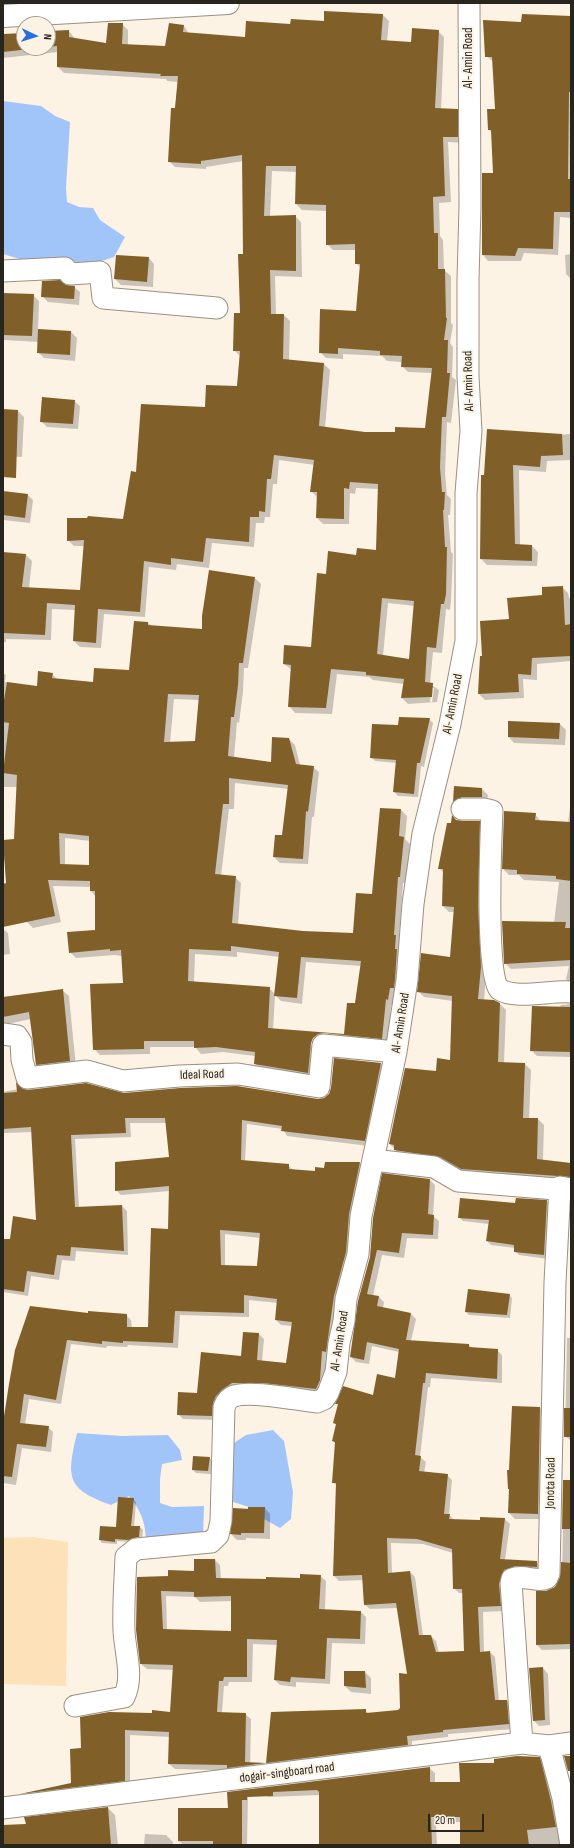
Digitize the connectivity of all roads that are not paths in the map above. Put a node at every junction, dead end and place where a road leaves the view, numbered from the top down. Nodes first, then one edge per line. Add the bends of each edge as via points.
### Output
1 (228, 3) edge
2 (469, 3) edge
3 (200, 4) edge
4 (3, 16) edge
5 (3, 271) edge
6 (217, 308) dead end
7 (462, 809) dead end
8 (571, 992) edge
9 (3, 1034) edge
10 (396, 1052) junction
11 (373, 1160) junction
12 (566, 1188) edge
13 (75, 1706) dead end
14 (522, 1743) junction
15 (571, 1743) edge
16 (549, 1746) junction
17 (3, 1808) edge
18 (570, 1845) edge

1 - 3 main road
2 - 10 street, Al- Amin Road via 468,377 471,431 466,493 466,641 450,724 423,834 413,904 408,980
3 - 4 main road
5 - 6 street via 65,268 70,274 100,272 103,298
7 - 8 street via 492,811 489,892 494,982 498,988 511,994
9 - 10 street, Ideal Road via 17,1036 21,1042 27,1078 86,1071 123,1081 238,1074 319,1087 323,1045
10 - 11 street, Al- Amin Road
11 - 12 street via 434,1167 458,1181
11 - 13 street, Al- Amin Road via 361,1216 358,1254 346,1299 336,1372 328,1393 324,1399 317,1402 246,1394 227,1400 224,1407 221,1521 218,1535 211,1542 136,1549 126,1557 124,1631 128,1691 124,1697
12 - 14 street, Jonota Road via 555,1282 549,1573 547,1578 542,1580 517,1577 512,1579 511,1583
14 - 16 street, dogair-singboard road
14 - 17 street, dogair-singboard road
15 - 16 street, dogair-singboard road
16 - 18 street via 563,1798

